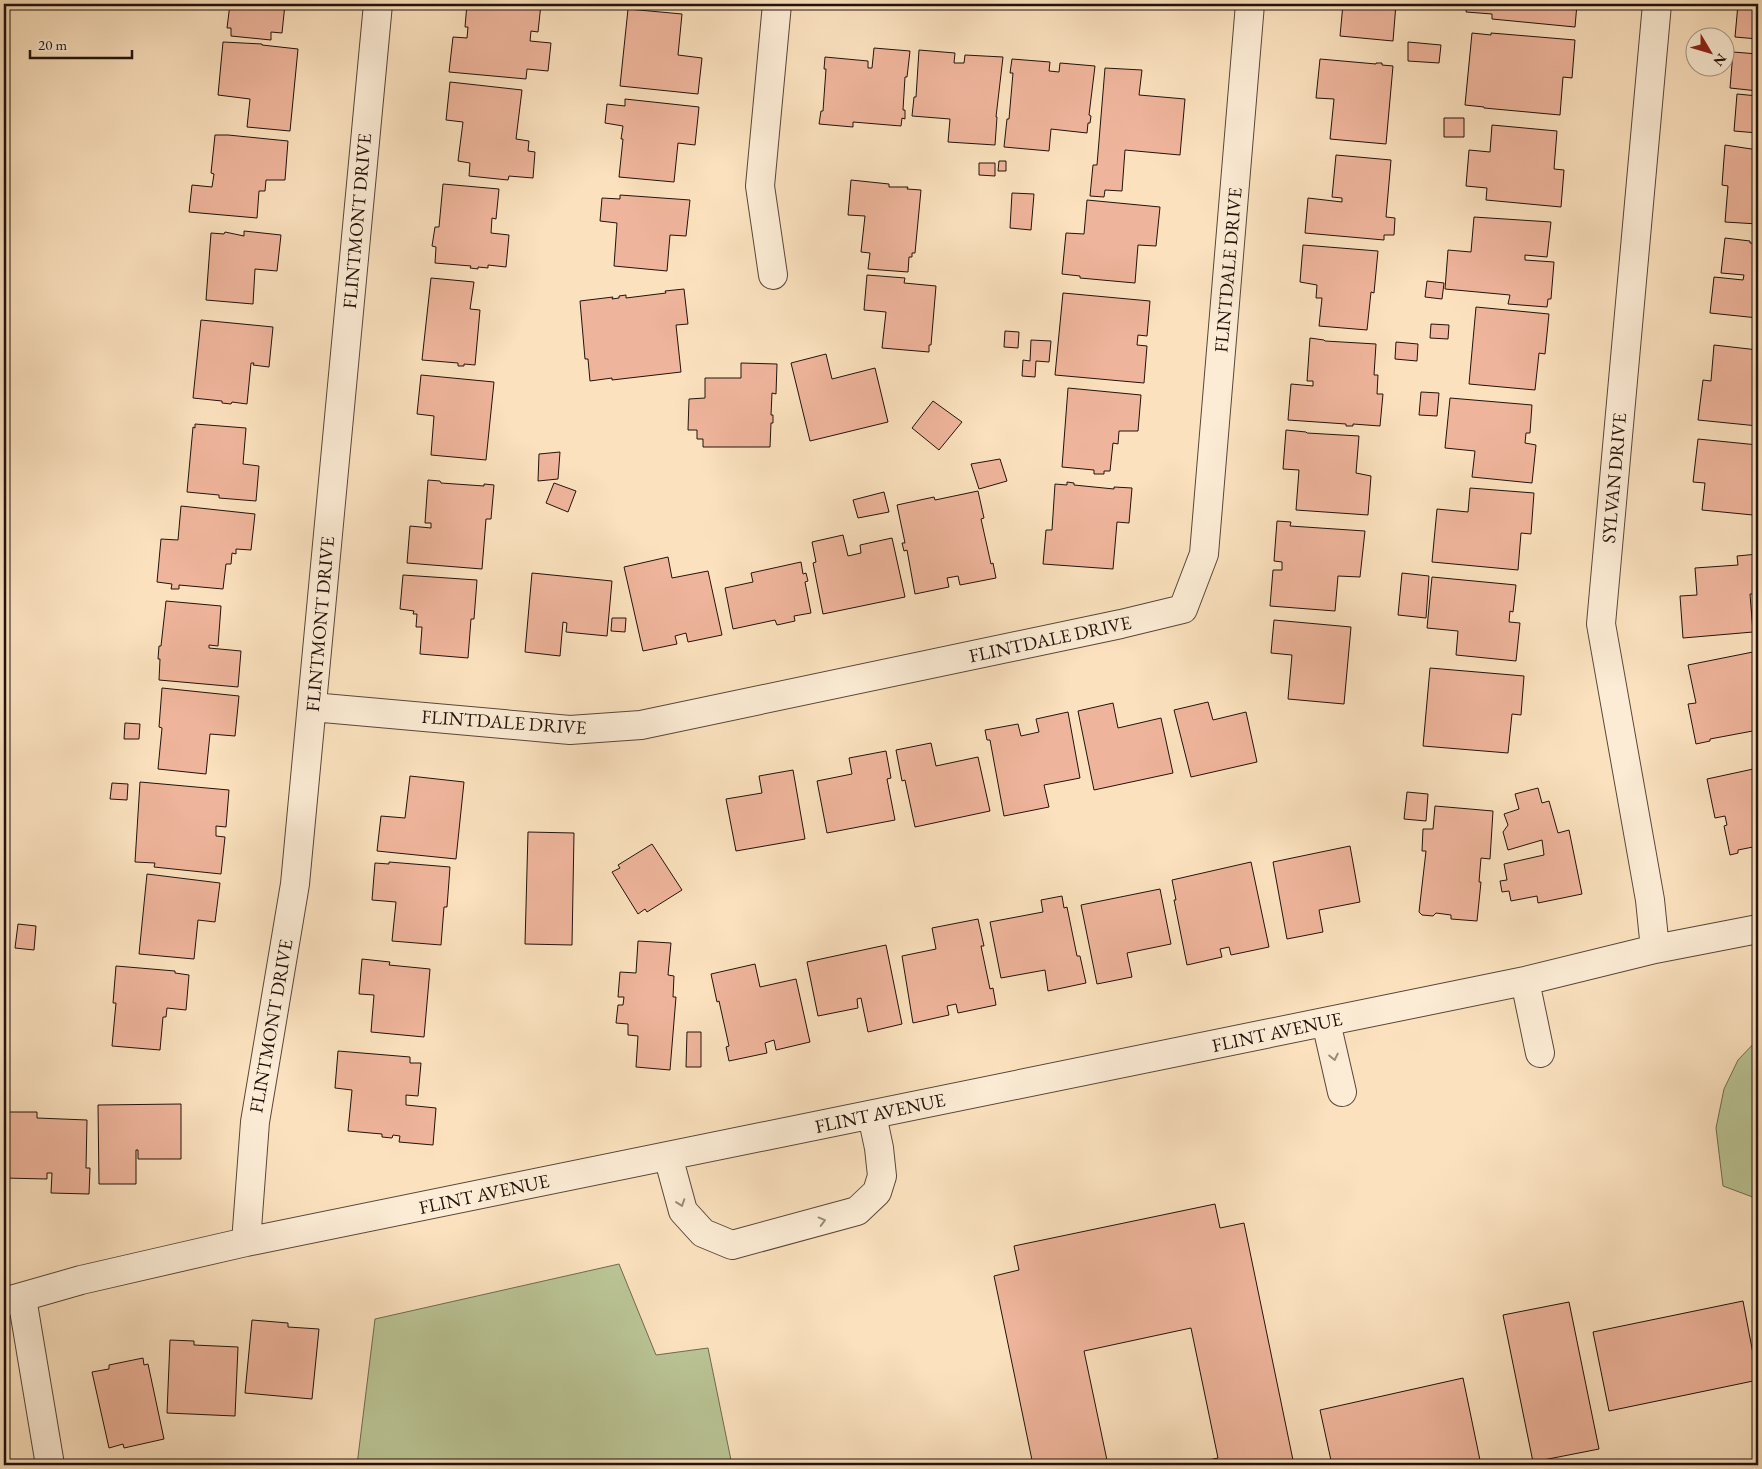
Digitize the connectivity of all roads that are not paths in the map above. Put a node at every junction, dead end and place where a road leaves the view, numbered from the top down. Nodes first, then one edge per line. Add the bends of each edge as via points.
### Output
1 (378, 4) edge
2 (777, 4) edge
3 (1657, 4) edge
4 (1243, 5) edge
5 (773, 275) dead end
6 (312, 707) junction
7 (1758, 929) edge
8 (1655, 949) junction
9 (1525, 981) junction
10 (1326, 1022) junction
11 (1540, 1053) dead end
12 (1342, 1092) dead end
13 (872, 1115) junction
14 (668, 1156) junction
15 (246, 1242) junction
16 (13, 1300) edge
17 (50, 1465) edge

1 - 6 street, FLINTMONT DRIVE
2 - 5 street via 760,186
3 - 8 street, SYLVAN DRIVE via 1601,624 1650,900
4 - 6 street, FLINTDALE DRIVE via 1204,554 1183,608 1122,624 641,725 570,730
6 - 15 street, FLINTMONT DRIVE via 295,884 254,1122
7 - 8 street, FLINT AVENUE
8 - 9 street, FLINT AVENUE
9 - 10 street, FLINT AVENUE
9 - 11 street
10 -> 12 street
10 - 13 street, FLINT AVENUE
13 - 14 street, FLINT AVENUE
14 -> 13 street via 683,1211 703,1233 732,1245 857,1211 877,1192 882,1176
14 - 15 street, FLINT AVENUE
15 - 16 street, FLINT AVENUE via 81,1280
16 - 17 street

